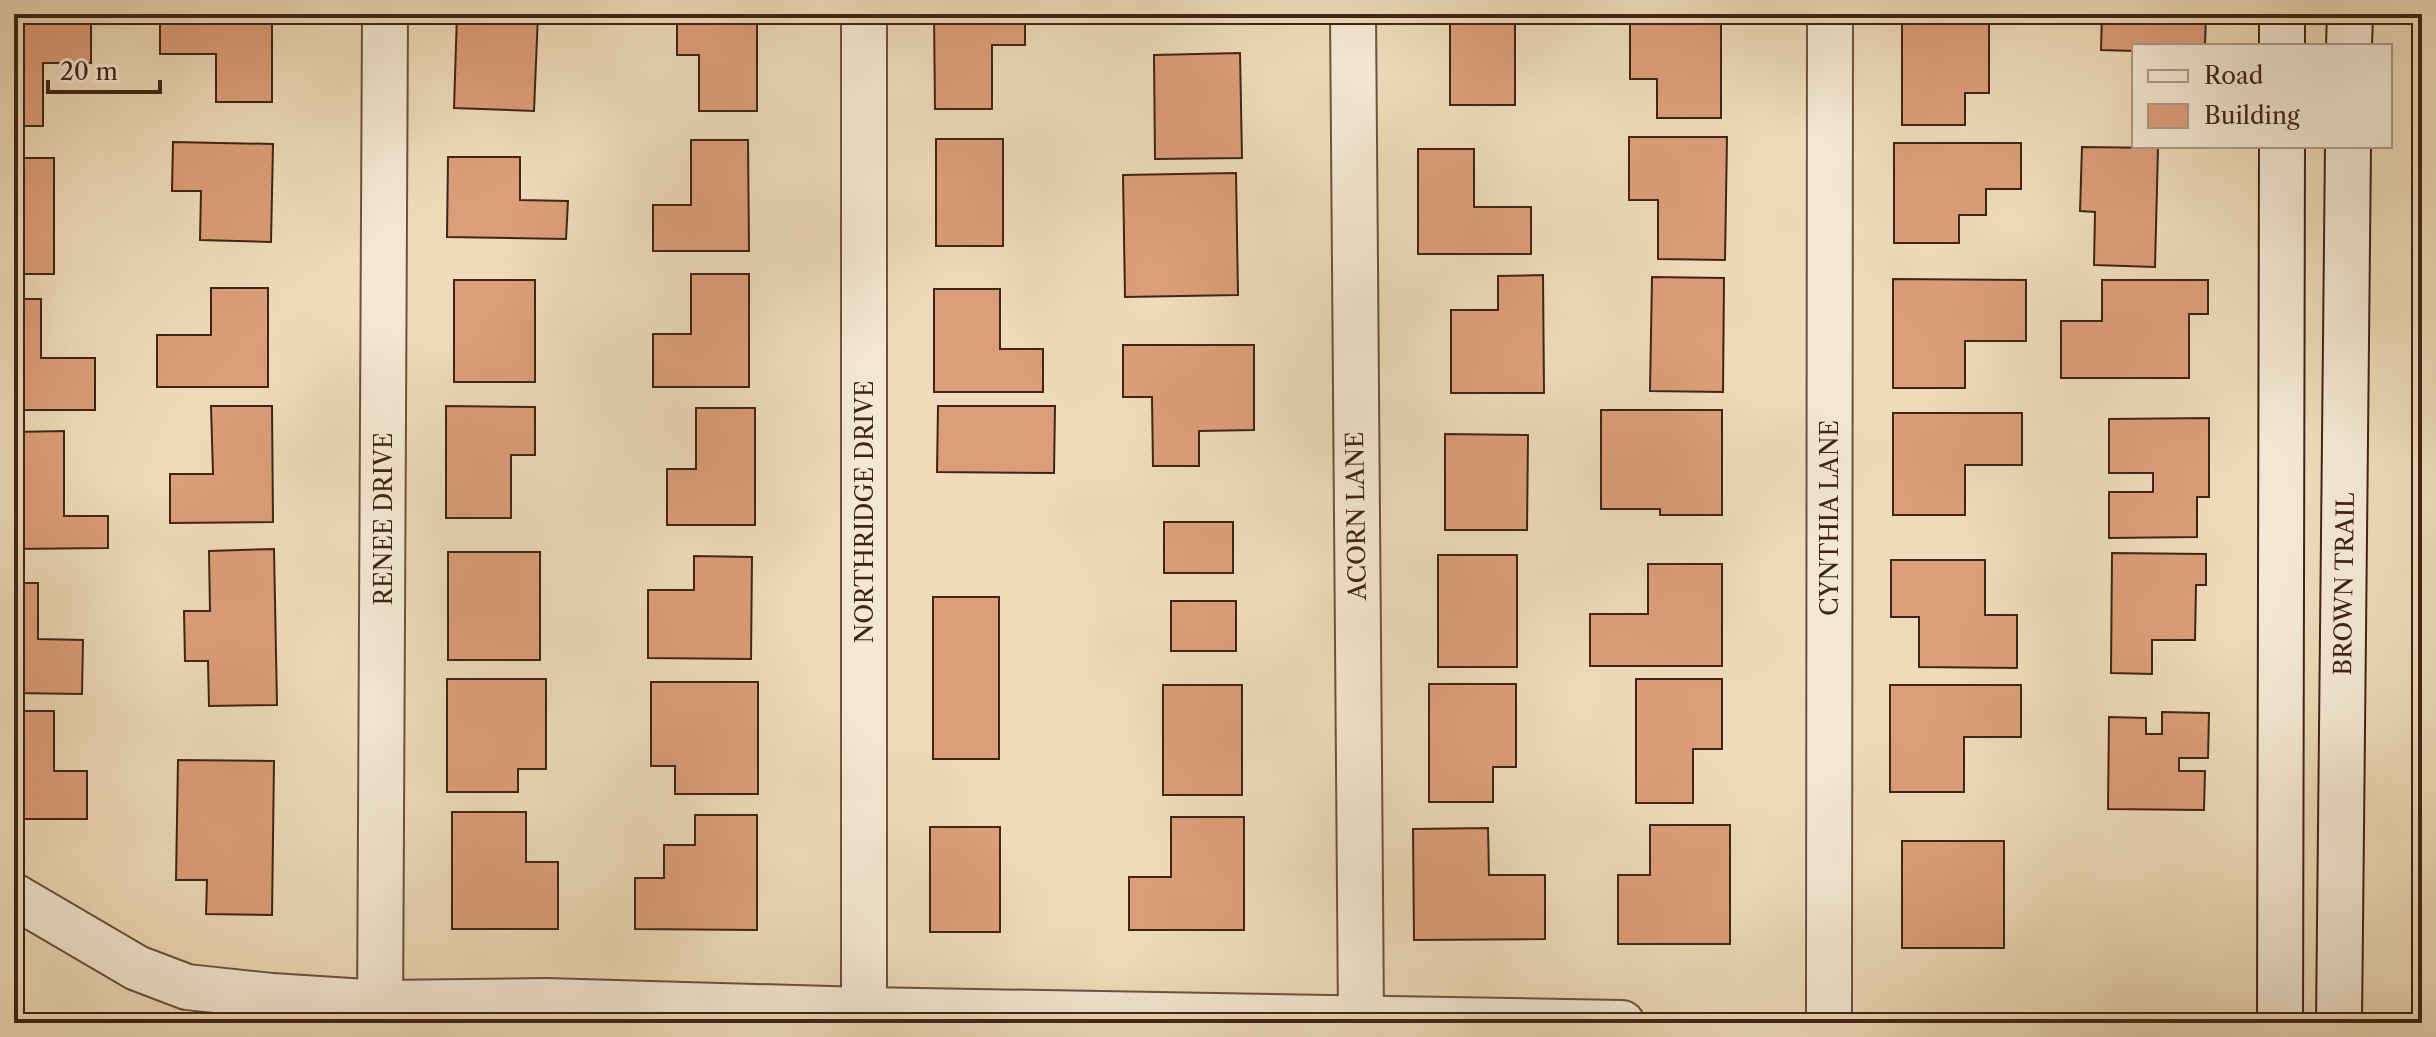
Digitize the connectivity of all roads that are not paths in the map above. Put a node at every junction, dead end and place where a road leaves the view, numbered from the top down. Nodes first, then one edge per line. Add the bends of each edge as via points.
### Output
1 (385, 14) edge
2 (864, 14) edge
3 (1353, 14) edge
4 (1830, 14) edge
5 (2282, 14) edge
6 (2350, 14) edge
7 (2282, 44) edge
8 (2349, 44) edge
9 (2282, 148) edge
10 (2348, 148) edge
11 (14, 896) edge
12 (864, 1010) junction
13 (380, 1013) edge
14 (1361, 1017) junction
15 (1622, 1023) edge
16 (1829, 1023) edge
17 (2280, 1023) edge
18 (2339, 1023) edge

1 - 13 street, RENEE DRIVE
2 - 12 street, NORTHRIDGE DRIVE
3 - 14 street, ACORN LANE
4 - 16 street, CYNTHIA LANE
5 - 7 street
6 - 8 street
9 - 17 street
10 - 18 street, BROWN TRAIL
11 - 13 street via 137,968 187,987
12 - 13 street via 546,1001
12 - 14 street
14 - 15 street

